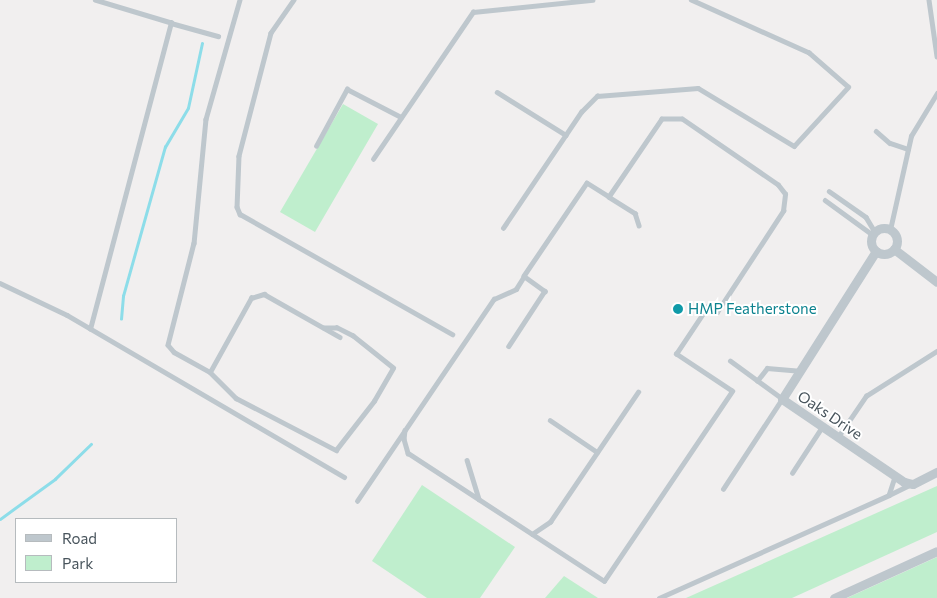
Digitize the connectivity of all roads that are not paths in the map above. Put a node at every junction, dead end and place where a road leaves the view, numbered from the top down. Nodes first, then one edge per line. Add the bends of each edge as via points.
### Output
1 (95, 0) edge
2 (240, 0) edge
3 (294, 0) edge
4 (592, 0) edge
5 (691, 0) edge
6 (929, 0) edge
7 (171, 23) junction
8 (218, 36) dead end
9 (937, 56) edge
10 (497, 92) dead end
11 (937, 93) edge
12 (402, 117) junction
13 (876, 131) dead end
14 (566, 135) junction
15 (316, 146) dead end
16 (908, 149) junction
17 (373, 159) dead end
18 (829, 191) dead end
19 (609, 197) junction
20 (824, 200) dead end
21 (639, 225) dead end
22 (503, 228) dead end
23 (890, 230) junction
24 (874, 233) junction
25 (894, 249) junction
26 (876, 251) junction
27 (524, 276) junction
28 (937, 282) edge
29 (0, 283) edge
30 (324, 328) junction
31 (90, 329) junction
32 (452, 334) dead end
33 (340, 337) dead end
34 (508, 346) dead end
35 (937, 351) edge
36 (730, 361) dead end
37 (800, 371) junction
38 (210, 372) junction
39 (757, 380) junction
40 (638, 392) dead end
41 (782, 399) junction
42 (550, 420) dead end
43 (822, 427) junction
44 (405, 430) junction
45 (838, 438) junction
46 (597, 452) junction
47 (467, 460) dead end
48 (937, 472) edge
49 (792, 473) dead end
50 (344, 476) dead end
51 (895, 476) junction
52 (913, 484) junction
53 (723, 489) dead end
54 (889, 495) junction
55 (480, 499) junction
56 (357, 501) dead end
57 (532, 534) junction
58 (937, 551) edge
59 (660, 598) edge
60 (834, 598) edge

1 - 7 lane
2 - 38 lane via 206,118 194,244 168,345 174,352
3 - 32 lane via 271,33 239,156 237,207 240,214
4 - 12 lane via 473,12
5 - 14 lane via 809,53 848,87 794,146 698,88 597,96
6 - 9 lane
7 - 8 lane
7 - 31 lane
10 - 14 lane
11 - 16 lane via 915,128
12 - 15 lane via 347,89
12 - 17 lane
13 - 16 lane via 890,143
14 - 22 lane
16 - 23 lane
18 - 24 lane via 866,217
19 - 21 lane via 635,213
19 - 27 lane via 587,183
19 - 57 lane via 662,119 682,119 778,185 785,194 786,202 716,312 708,306 676,354 732,391 604,581
20 - 24 lane
23 - 24 street
23 - 25 street via 896,238
24 - 26 street via 872,245
25 - 26 street via 887,253
25 - 28 street
26 - 37 street, Oaks Drive
27 - 34 lane via 545,291
27 - 44 lane via 516,289 494,298
29 - 31 lane
30 - 33 lane
30 - 38 lane via 264,294 251,298
30 - 38 lane via 337,328 353,336 393,368 374,401 336,450 236,398
31 - 50 lane
35 - 45 lane via 866,396
36 - 39 lane
37 - 39 lane via 771,367
37 - 41 street, Oaks Drive
39 - 41 lane
40 - 46 lane
41 - 43 street, Oaks Drive
41 - 53 lane
42 - 46 lane
43 - 45 street, Oaks Drive
43 - 49 lane
44 - 55 lane via 408,452
44 - 56 lane
45 - 51 street, Oaks Drive
46 - 57 lane via 550,522
47 - 55 lane
48 - 52 street
51 - 52 street, Oaks Drive
51 - 54 lane
52 - 54 lane
54 - 59 lane
55 - 57 lane
58 - 60 street

